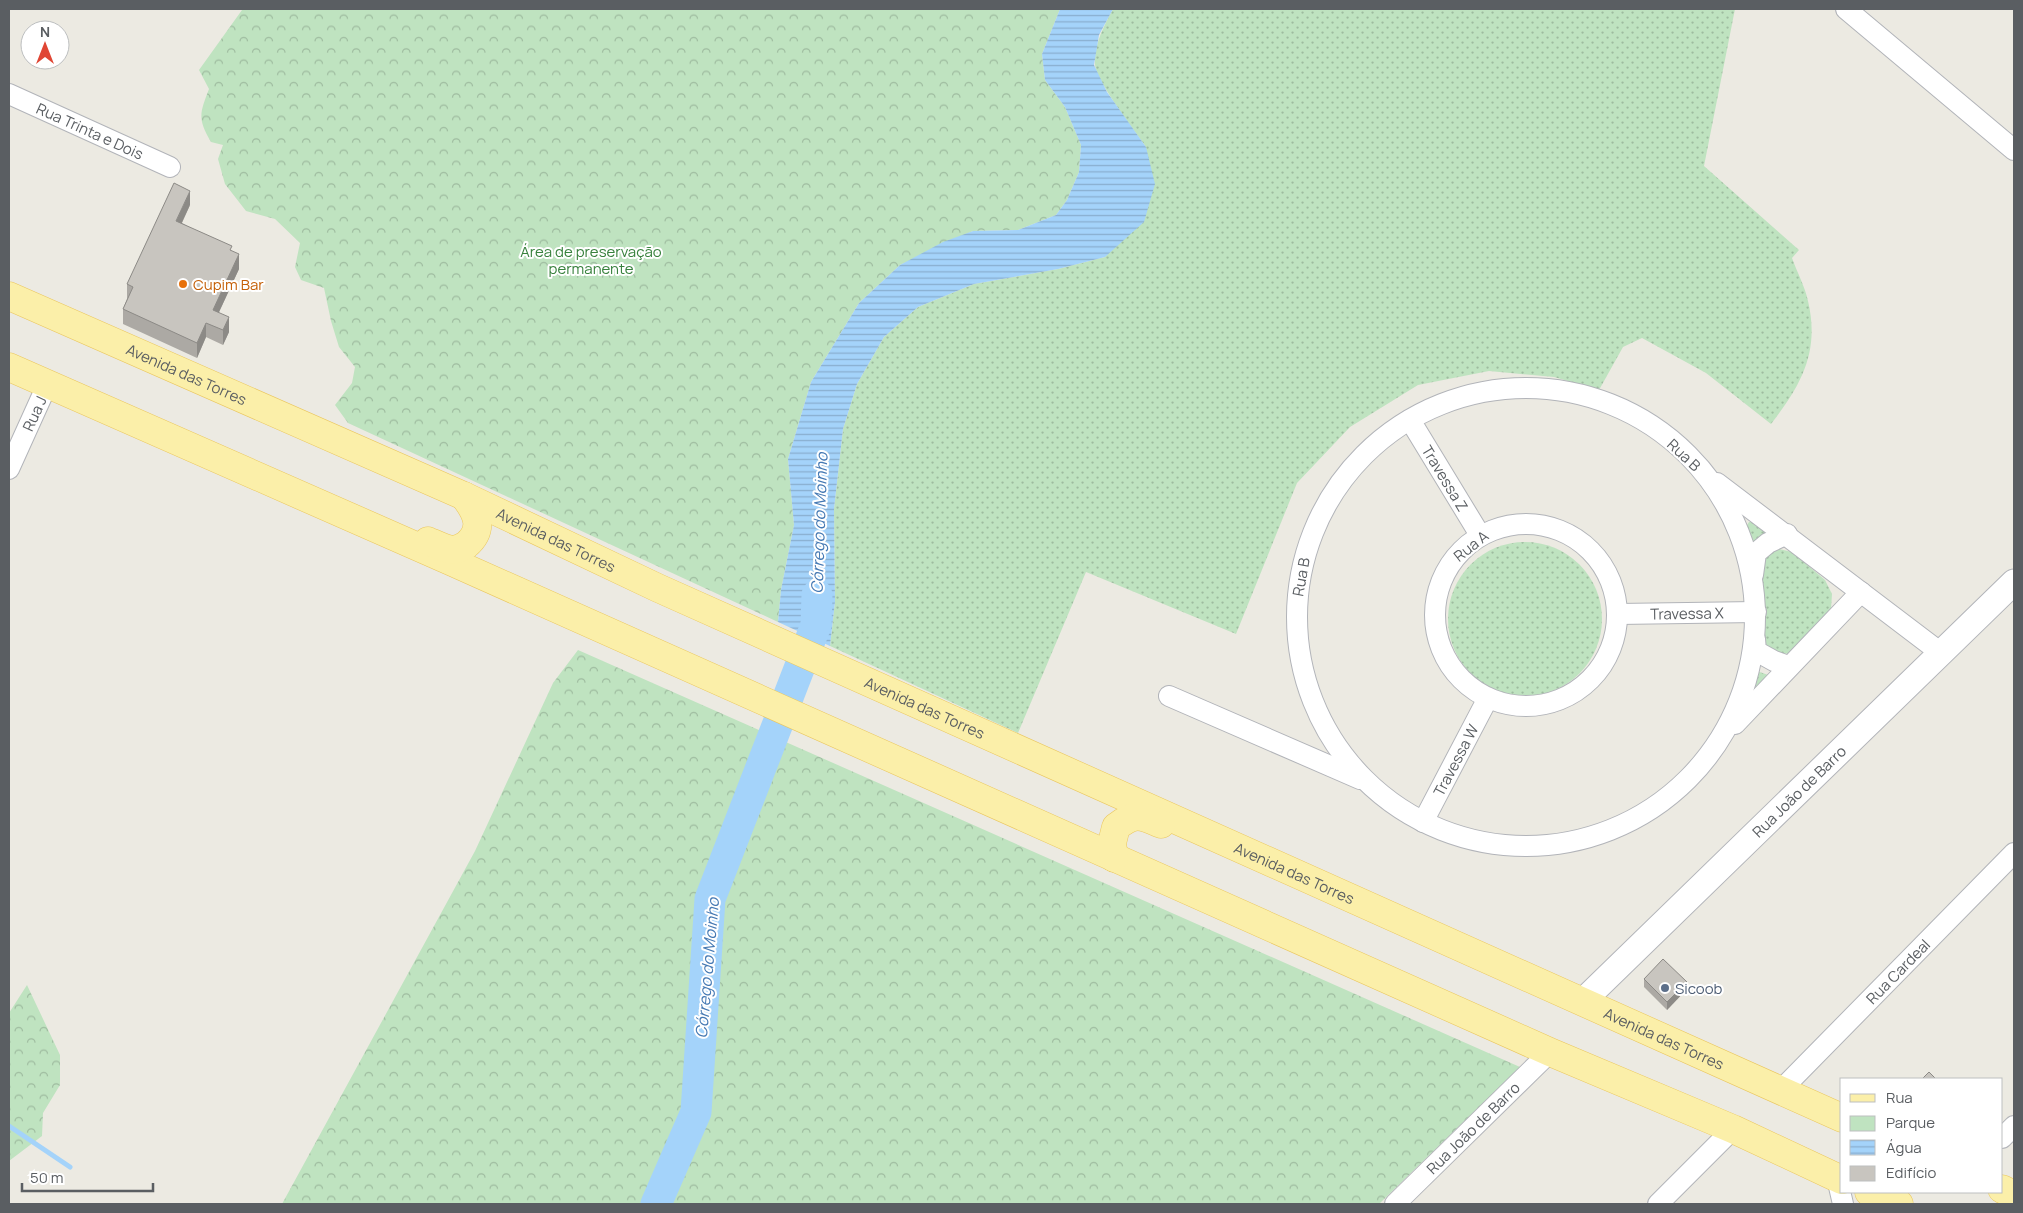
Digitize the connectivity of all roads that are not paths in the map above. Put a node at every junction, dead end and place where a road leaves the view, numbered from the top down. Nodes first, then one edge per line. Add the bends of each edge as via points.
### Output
1 (1846, 9) edge
2 (9, 94) edge
3 (2014, 150) edge
4 (170, 167) dead end
5 (9, 296) edge
6 (9, 367) edge
7 (47, 385) junction
8 (1410, 420) junction
9 (9, 469) edge
10 (1705, 474) junction
11 (275, 484) junction
12 (464, 496) junction
13 (1787, 534) junction
14 (1480, 535) junction
15 (1752, 579) junction
16 (2014, 582) edge
17 (1861, 592) junction
18 (1756, 612) junction
19 (1618, 614) junction
20 (1755, 639) junction
21 (1941, 653) junction
22 (1788, 666) junction
23 (1169, 696) dead end
24 (1488, 698) junction
25 (1720, 740) junction
26 (1366, 782) junction
27 (1423, 822) junction
28 (2014, 853) edge
29 (1114, 858) junction
30 (1347, 897) junction
31 (1583, 1001) junction
32 (1550, 1052) junction
33 (1780, 1091) junction
34 (1840, 1117) edge
35 (2014, 1126) edge
36 (1733, 1130) junction
37 (2003, 1137) edge
38 (1839, 1179) edge
39 (1871, 1193) edge
40 (1395, 1204) edge
41 (1658, 1204) edge
42 (1898, 1204) edge

1 - 3 street
2 - 4 street, Rua Trinta e Dois
5 - 12 main road, Avenida das Torres
6 - 7 main road
7 - 9 street, Rua J
7 - 11 main road
8 - 10 street, Rua B via 1478,394 1514,389 1550,390 1585,397 1619,409 1651,426 1680,448
8 - 14 street, Travessa Z
8 - 26 street, Rua B via 1375,444 1341,482 1323,510 1306,549 1297,590 1296,632 1303,674 1317,713 1338,750
10 - 13 street
10 - 15 street, Rua B via 1727,506 1743,542
11 - 12 main road via 312,489 452,550 461,548 474,538 477,526 472,506
11 - 29 main road
12 - 30 main road, Avenida das Torres via 658,588
13 - 15 street via 1756,553
13 - 17 street
14 - 19 street, Rua A via 1498,527 1527,523 1555,527 1580,541 1600,561 1614,586
14 - 24 street, Rua A via 1452,558 1439,583 1433,610 1436,637 1447,663 1465,684
15 - 18 street, Rua B
16 - 21 street, Rua João de Barro
17 - 21 street
17 - 22 street
18 - 19 street, Travessa X
18 - 20 street, Rua B
19 - 24 street, Rua A via 1613,644 1599,671 1576,692 1548,704 1518,706
20 - 22 street via 1756,651
20 - 25 street, Rua B via 1743,692
21 - 31 street, Rua João de Barro
22 - 25 street
23 - 26 street, Rua B
24 - 27 street, Travessa W
25 - 27 street, Rua B via 1694,773 1663,801 1626,823 1587,838 1546,845 1503,845 1462,837
26 - 27 street, Rua B via 1392,804
28 - 33 street, Rua Cardeal
29 - 30 main road via 1112,843 1116,826 1141,815 1296,886
29 - 32 main road
30 - 31 main road, Avenida das Torres
31 - 33 main road, Avenida das Torres
32 - 36 main road
32 - 40 street, Rua João de Barro
33 - 34 main road, Avenida das Torres
35 - 37 street
36 - 38 main road
36 - 41 street
39 - 42 main road

